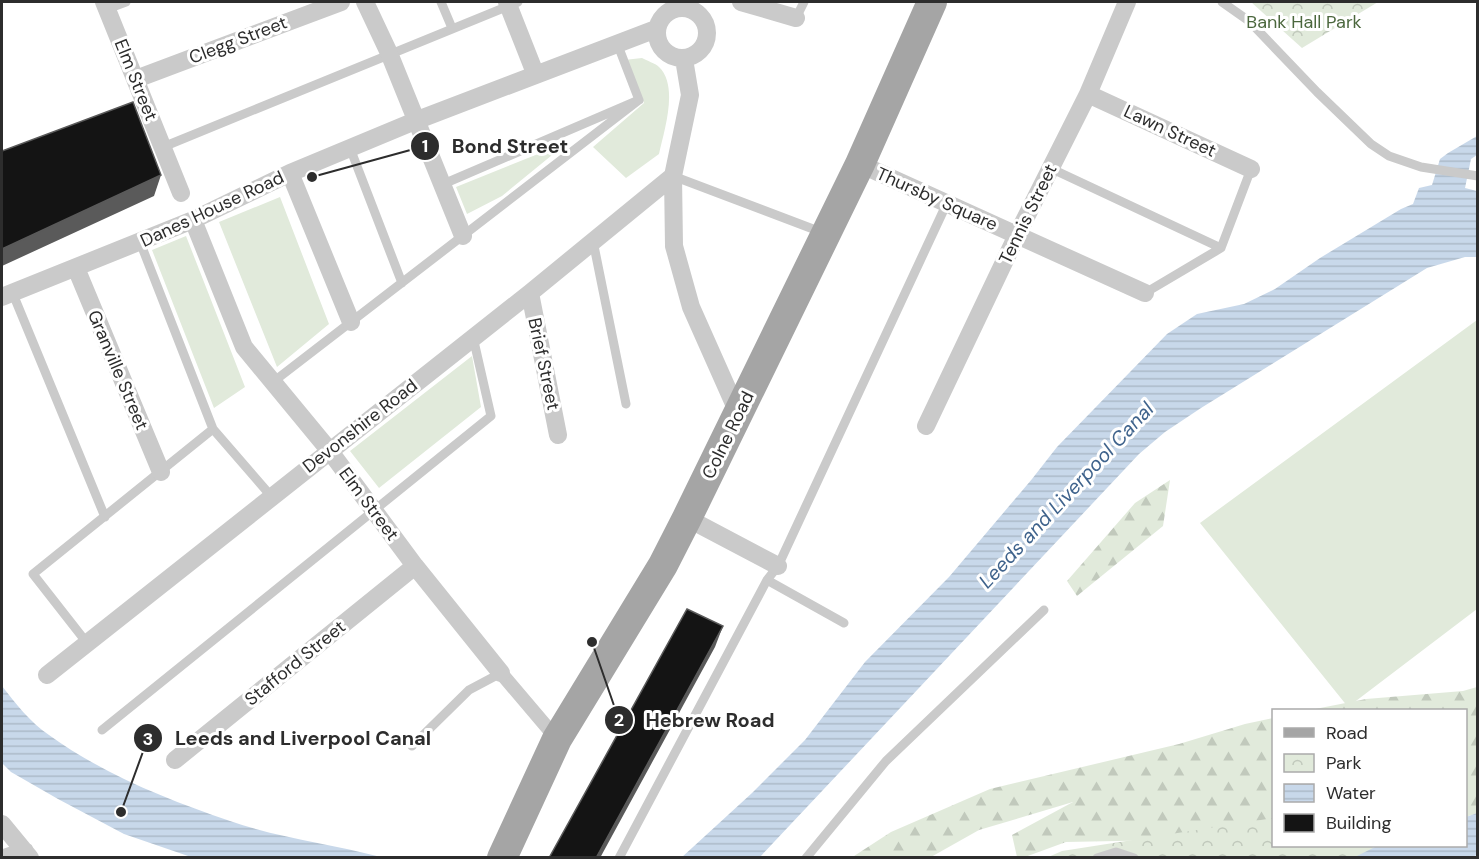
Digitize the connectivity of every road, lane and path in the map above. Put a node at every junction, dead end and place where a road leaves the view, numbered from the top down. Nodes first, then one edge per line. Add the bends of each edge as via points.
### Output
1 (126, 2) edge
2 (341, 2) edge
3 (364, 2) edge
4 (441, 2) edge
5 (741, 2) edge
6 (932, 2) edge
7 (1127, 2) edge
8 (1222, 2) edge
9 (512, 3) edge
10 (106, 5) edge
11 (689, 5) edge
12 (800, 10) edge
13 (452, 28) junction
14 (656, 29) junction
15 (618, 43) junction
16 (389, 53) junction
17 (684, 59) junction
18 (536, 73) junction
19 (135, 79) junction
20 (1088, 94) junction
21 (639, 100) junction
22 (416, 121) junction
23 (163, 147) junction
24 (350, 148) junction
25 (860, 164) junction
26 (1050, 168) junction
27 (1251, 169) joint
28 (290, 173) junction
29 (673, 176) junction
30 (1478, 176) edge
31 (441, 185) junction
32 (182, 193) dead end
33 (947, 203) junction
34 (193, 220) junction
35 (826, 234) junction
36 (1017, 235) junction
37 (463, 236) junction
38 (593, 241) junction
39 (140, 242) junction
40 (1221, 248) junction
41 (76, 268) junction
42 (402, 283) junction
43 (530, 293) junction
44 (1145, 293) joint
45 (7, 295) edge
46 (351, 322) junction
47 (474, 337) junction
48 (273, 382) junction
49 (626, 404) dead end
50 (739, 415) junction
51 (926, 426) dead end
52 (213, 429) junction
53 (558, 435) dead end
54 (329, 450) junction
55 (161, 472) junction
56 (271, 496) junction
57 (373, 509) junction
58 (105, 517) junction
59 (687, 518) junction
60 (415, 566) junction
61 (773, 573) junction
62 (1044, 610) dead end
63 (844, 623) dead end
64 (87, 643) junction
65 (501, 673) junction
66 (47, 675) dead end
67 (102, 730) dead end
68 (557, 739) junction
69 (412, 746) dead end
70 (175, 760) dead end
71 (2, 824) edge
72 (28, 854) edge
73 (4, 858) edge
74 (502, 858) edge
75 (620, 858) edge
76 (806, 858) edge
77 (1097, 858) edge
78 (1134, 858) edge

1 - 10 lane
2 - 19 street, Clegg Street
3 - 16 street
4 - 13 lane
5 - 12 street
6 - 25 main road, Colne Road
7 - 20 street, Tennis Street
8 - 30 lane via 1249,21 1371,144 1389,156 1421,167
9 - 13 lane
9 - 18 street
10 - 19 street, Elm Street
11 - 14 street via 666,14
11 - 17 street via 704,21 706,39 701,49
13 - 16 lane
14 - 15 street, Danes House Road
14 - 17 street via 664,52
15 - 18 street, Danes House Road
15 - 21 lane
16 - 22 street
16 - 23 lane
17 - 29 street via 690,95
18 - 22 street, Danes House Road
19 - 23 street, Elm Street
20 - 26 street, Tennis Street
20 - 27 street, Lawn Street
21 - 31 lane
21 - 37 lane
22 - 24 street, Danes House Road
22 - 31 street
23 - 32 street, Elm Street
24 - 28 street, Danes House Road
24 - 42 lane
25 - 33 street, Thursby Square
25 - 35 main road, Colne Road
26 - 36 street, Tennis Street
26 - 40 lane
27 - 40 lane
28 - 34 street, Danes House Road
28 - 46 street
29 - 35 lane
29 - 38 street, Devonshire Road
29 - 50 street via 674,246 691,307
31 - 37 street
33 - 36 street, Thursby Square
33 - 61 lane
34 - 39 street, Danes House Road
34 - 48 street, Elm Street via 244,347
35 - 50 main road, Colne Road
36 - 44 street, Thursby Square
36 - 51 street, Tennis Street
37 - 42 lane
38 - 43 street, Devonshire Road
38 - 49 lane
39 - 41 street, Danes House Road
39 - 52 lane
40 - 44 lane
41 - 45 street, Danes House Road
41 - 55 street, Granville Street
42 - 46 lane
43 - 47 street, Devonshire Road
43 - 53 street, Brief Street
45 - 58 lane
46 - 48 lane
47 - 54 street, Devonshire Road
47 - 57 lane via 491,416
48 - 54 street, Elm Street
50 - 59 main road, Colne Road
52 - 55 lane
52 - 56 lane
54 - 56 street, Devonshire Road
54 - 57 street, Elm Street
55 - 58 lane
56 - 64 street, Devonshire Road
57 - 60 street, Elm Street
57 - 67 lane
58 - 64 lane via 33,574
59 - 61 street
59 - 68 main road, Colne Road via 663,565
60 - 65 street, Elm Street
60 - 70 street, Stafford Street
61 - 63 lane
61 - 75 lane
62 - 76 lane via 886,761
64 - 66 street, Devonshire Road
65 - 68 street, Elm Street
65 - 69 lane via 469,690
68 - 74 main road, Colne Road
71 - 72 street
72 - 73 street
77 - 78 lane via 1116,852

